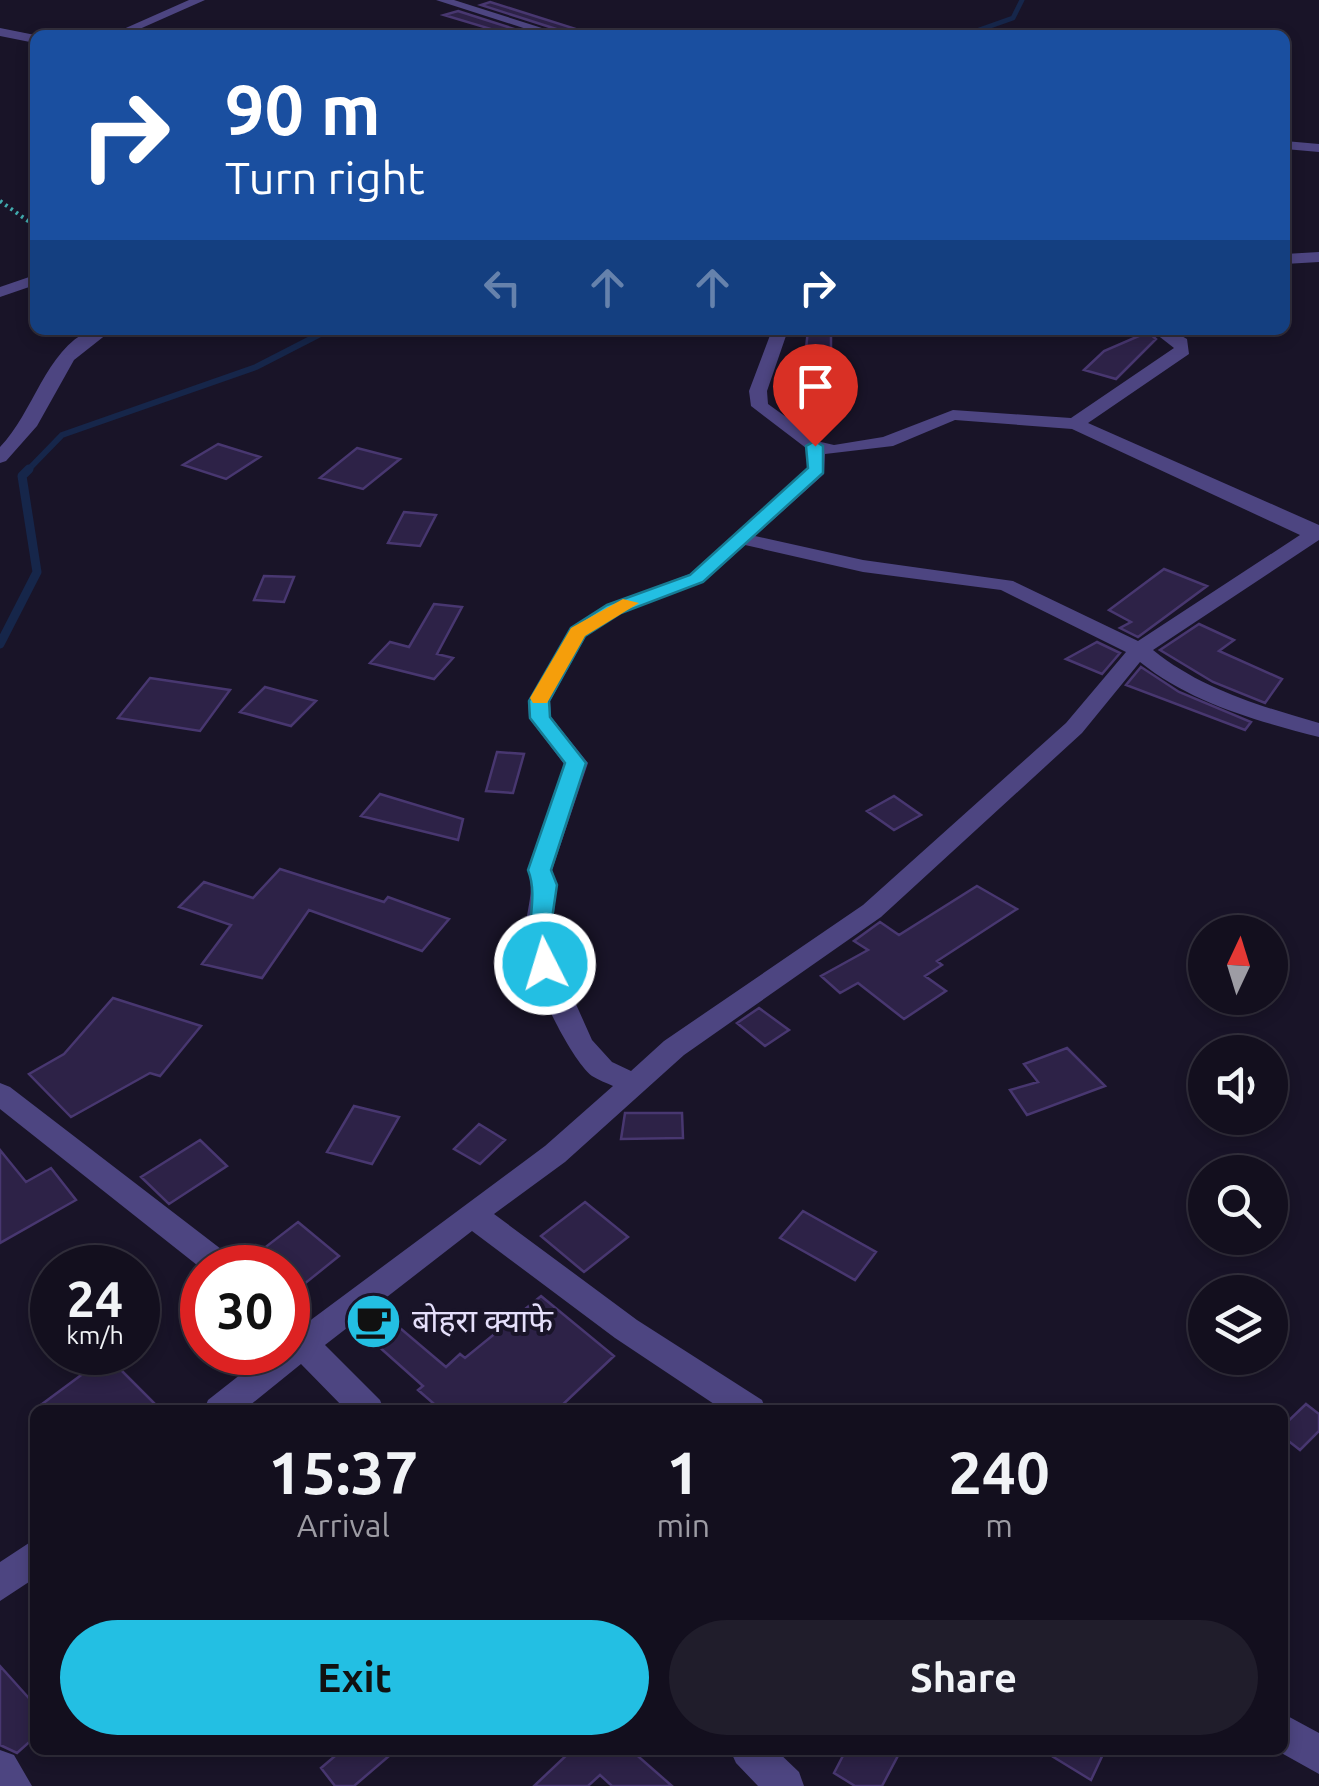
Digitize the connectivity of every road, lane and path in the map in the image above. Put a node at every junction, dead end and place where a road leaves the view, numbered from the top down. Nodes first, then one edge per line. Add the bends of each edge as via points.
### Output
1 (200, 0) edge
2 (442, 0) edge
3 (135, 30) edge
4 (541, 30) edge
5 (0, 32) edge
6 (30, 38) edge
7 (1290, 145) edge
8 (1319, 148) edge
9 (0, 201) edge
10 (30, 223) dead end
11 (1319, 257) edge
12 (1290, 259) edge
13 (30, 282) edge
14 (0, 292) edge
15 (92, 335) edge
16 (778, 335) edge
17 (1168, 335) edge
18 (1075, 424) junction
19 (815, 446) junction
20 (0, 457) edge
21 (1317, 532) edge
22 (744, 539) junction
23 (1139, 650) junction
24 (1319, 730) edge
25 (634, 1084) junction
26 (0, 1094) edge
27 (473, 1215) junction
28 (194, 1245) edge
29 (310, 1328) edge
30 (310, 1353) edge
31 (256, 1375) edge
32 (225, 1405) edge
33 (363, 1405) edge
34 (742, 1405) edge
35 (30, 1560) edge
36 (0, 1584) edge
37 (1288, 1736) edge
38 (754, 1755) edge
39 (1319, 1755) edge
40 (0, 1769) edge
41 (14, 1786) edge
42 (786, 1786) edge

1 - 3 street
2 - 4 street
5 - 6 street
7 - 8 street
9 - 10 path
11 - 12 street
13 - 14 street
15 - 20 street via 61,365 32,420
16 - 19 street via 758,391 760,406
17 - 18 street via 1183,350
18 - 19 street via 953,415 887,442 834,450
18 - 21 street
19 - 22 street via 817,470
21 - 23 street
22 - 23 street via 862,566 1006,585
22 - 25 street via 697,578 614,609 578,632 539,701 540,718 576,763 540,870 545,885 538,939 581,1046 602,1069
23 - 24 street via 1174,679
23 - 25 street via 1074,728 872,911 674,1048
25 - 27 street
26 - 28 street
27 - 29 street
27 - 34 street via 626,1330
30 - 33 street
31 - 32 street
35 - 36 street
37 - 39 street
38 - 42 street
40 - 41 street

